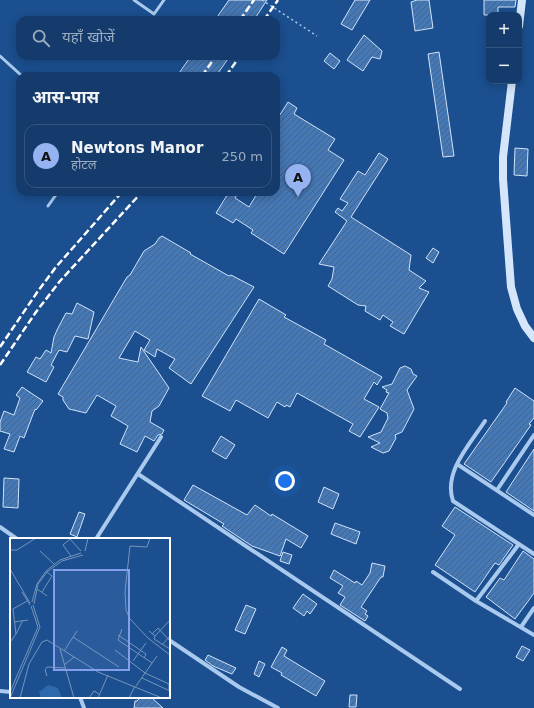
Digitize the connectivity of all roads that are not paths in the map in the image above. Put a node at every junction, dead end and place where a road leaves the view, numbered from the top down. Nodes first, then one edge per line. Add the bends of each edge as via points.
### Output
1 (134, 0) edge
2 (164, 0) edge
3 (522, 0) edge
4 (521, 12) edge
5 (0, 56) edge
6 (18, 72) edge
7 (512, 84) edge
8 (55, 196) edge
9 (48, 206) dead end
10 (534, 338) edge
11 (485, 421) dead end
12 (534, 435) edge
13 (161, 437) dead end
14 (457, 464) junction
15 (138, 474) junction
16 (497, 490) junction
17 (534, 515) edge
18 (0, 527) edge
19 (16, 538) edge
20 (97, 538) edge
21 (519, 544) junction
22 (534, 554) edge
23 (433, 572) dead end
24 (476, 601) junction
25 (534, 608) edge
26 (521, 627) junction
27 (534, 635) edge
28 (170, 641) edge
29 (460, 689) dead end
30 (0, 691) edge
31 (10, 692) edge
32 (80, 698) edge
33 (84, 708) edge
34 (278, 708) edge

1 - 2 lane via 154,14
3 - 4 street
5 - 6 lane
7 - 10 street via 503,157 511,287 517,309
8 - 9 lane
11 - 14 street
12 - 16 street
13 - 15 street
14 - 16 street
14 - 21 street via 451,479 453,501
15 - 20 street
15 - 29 street
16 - 17 street
18 - 19 street
21 - 22 street
21 - 24 street
23 - 24 street
24 - 26 street
25 - 26 street
26 - 27 street
28 - 34 street via 239,687
30 - 31 street
32 - 33 street

